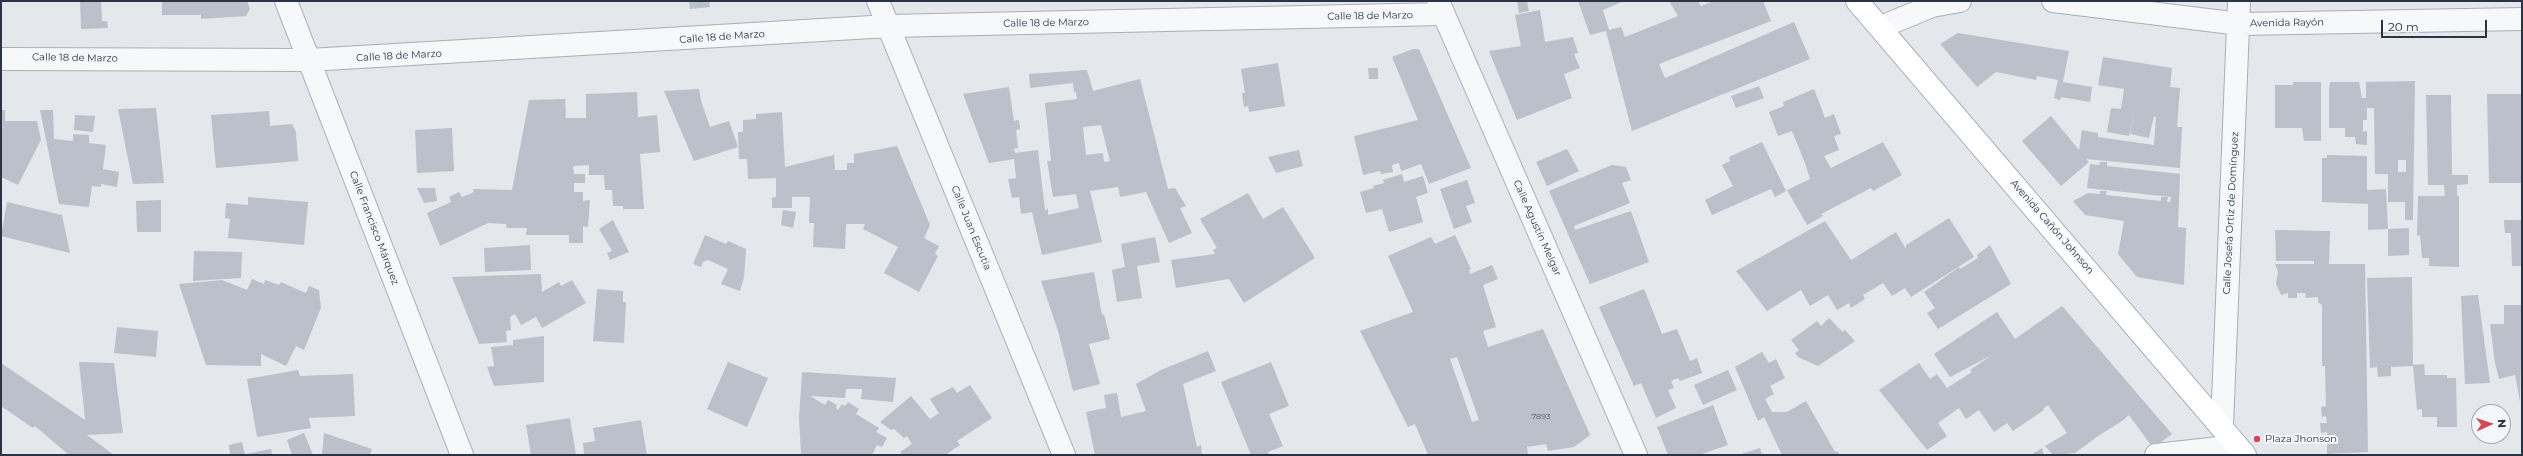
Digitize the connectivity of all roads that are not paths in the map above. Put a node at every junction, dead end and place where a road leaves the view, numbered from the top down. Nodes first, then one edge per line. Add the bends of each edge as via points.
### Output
1 (286, 1) edge
2 (878, 1) edge
3 (1857, 1) edge
4 (1960, 1) edge
5 (2053, 1) edge
6 (2239, 1) edge
7 (1440, 7) edge
8 (2522, 20) edge
9 (2240, 24) junction
10 (889, 26) junction
11 (1880, 27) junction
12 (1, 59) edge
13 (309, 60) junction
14 (2222, 426) junction
15 (2241, 450) edge
16 (462, 455) edge
17 (1064, 455) edge
18 (1636, 455) edge
19 (2156, 455) edge

1 - 13 street, Calle Francisco Márquez
2 - 10 street, Calle Juan Escutia
3 - 11 main road, Avenida Cañón Johnson
4 - 11 street via 1932,6
5 - 9 street, Avenida Rayón
6 - 9 street, Calle Josefa Ortiz de Domínguez
7 - 10 street, Calle 18 de Marzo
7 - 18 street, Calle Agustín Melgar
8 - 9 street, Avenida Rayón
9 - 14 street, Calle Josefa Ortiz de Domínguez
10 - 13 street, Calle 18 de Marzo
10 - 17 street, Calle Juan Escutia
11 - 14 main road, Avenida Cañón Johnson
12 - 13 street, Calle 18 de Marzo
13 - 16 street, Calle Francisco Márquez
14 - 15 main road, Avenida Cañón Johnson
15 - 19 street

